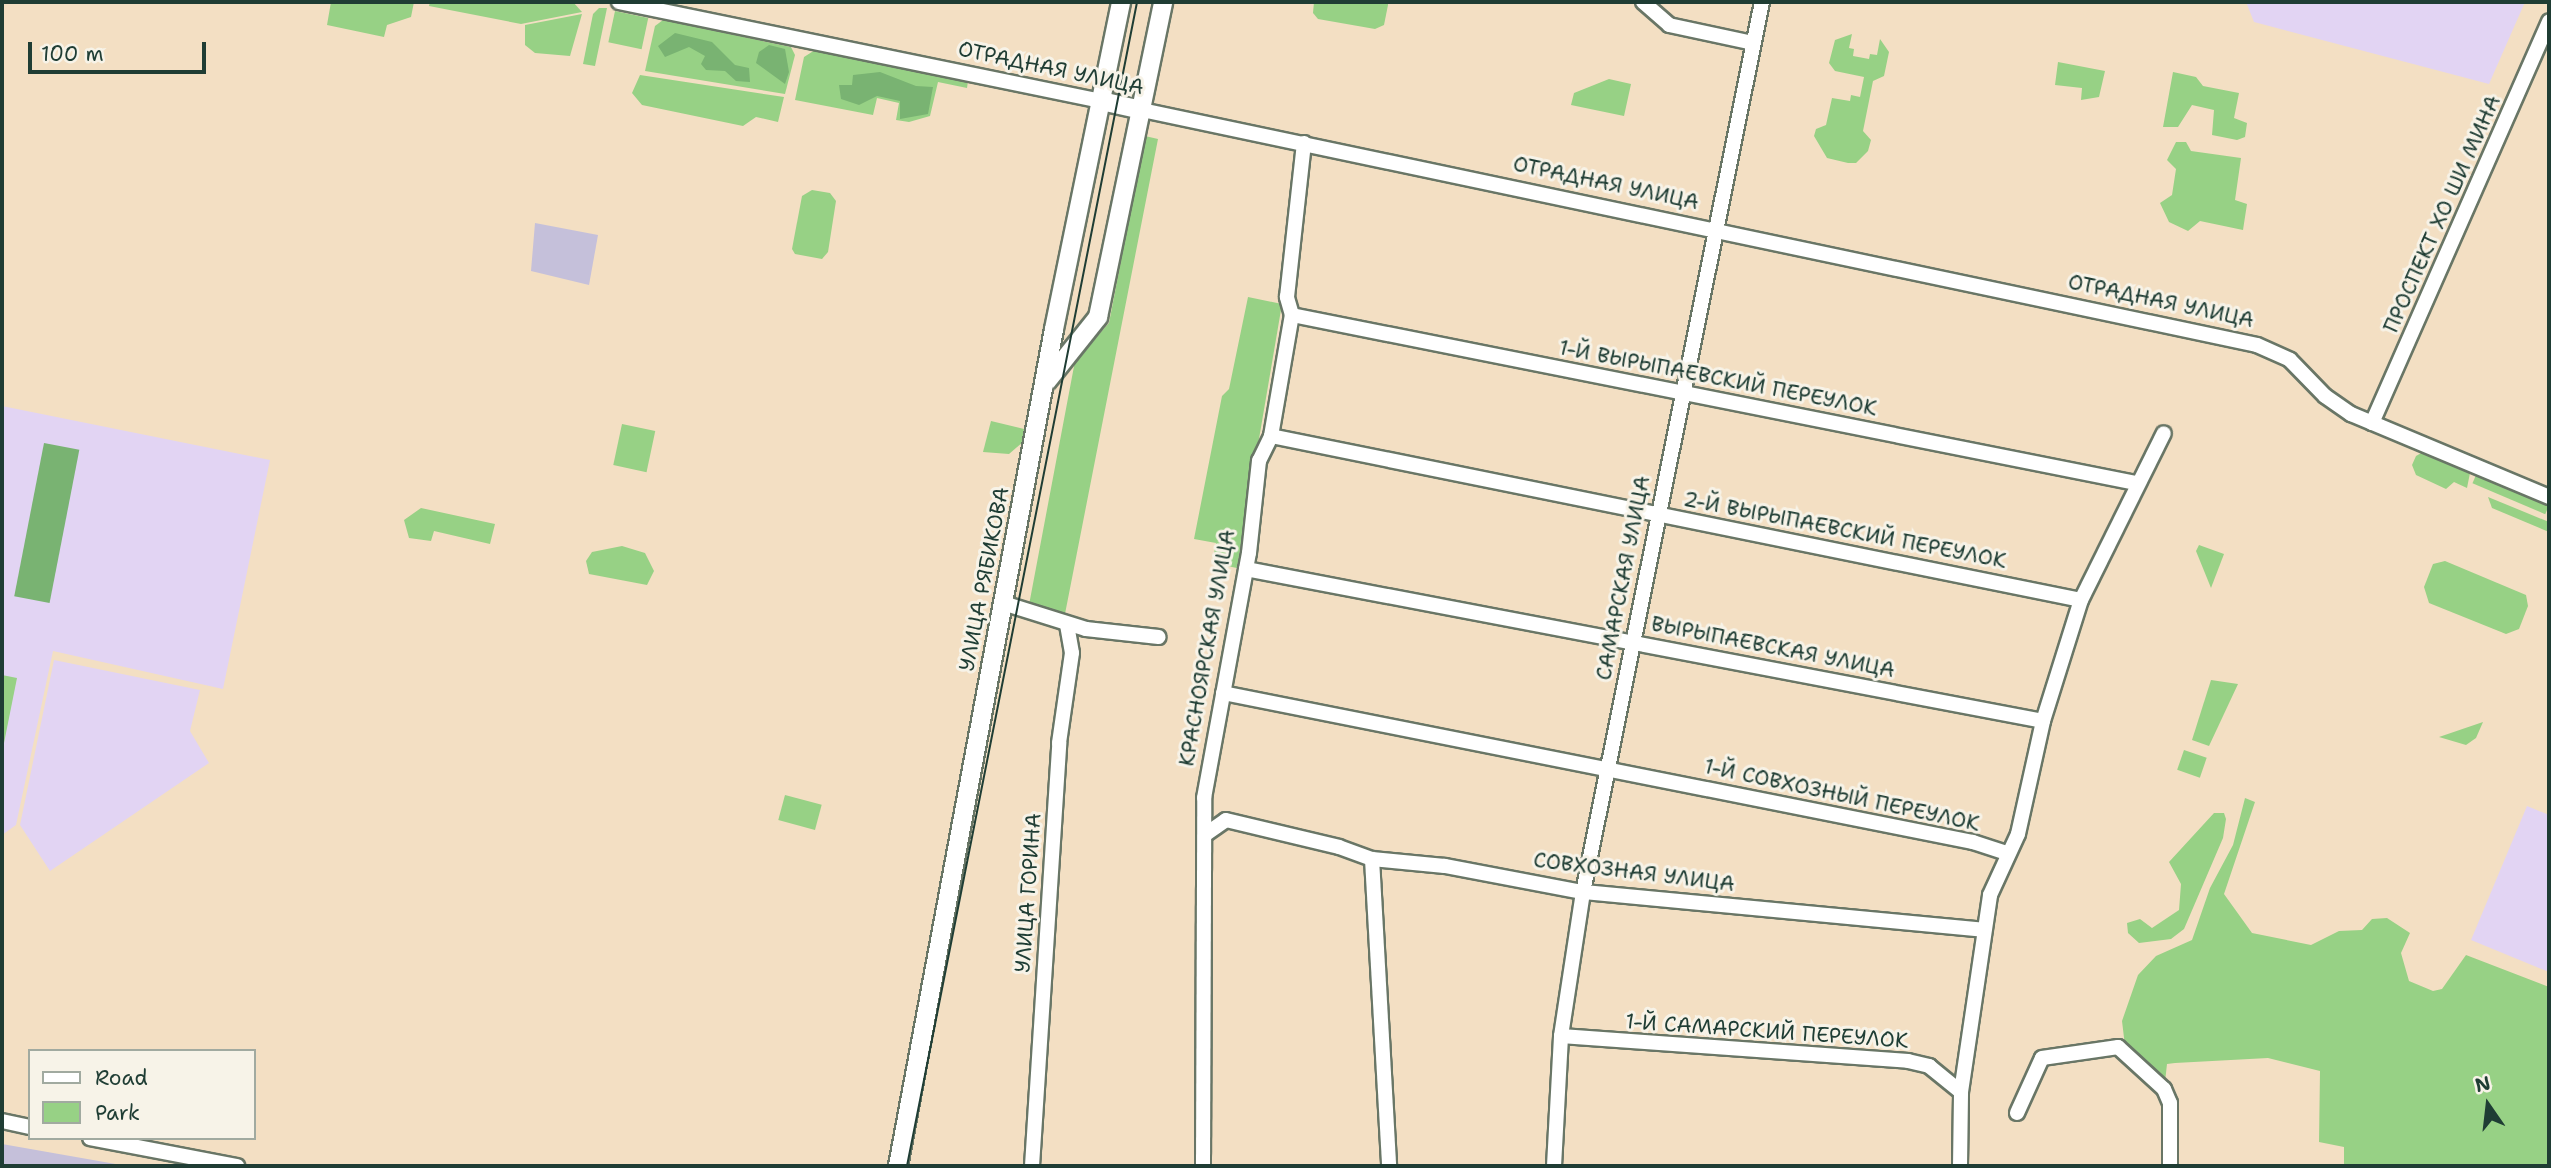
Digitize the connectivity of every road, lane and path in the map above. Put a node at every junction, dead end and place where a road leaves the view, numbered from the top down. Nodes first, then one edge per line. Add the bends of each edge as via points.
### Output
1 (619, 2) edge
2 (1121, 2) edge
3 (1163, 2) edge
4 (1643, 2) edge
5 (1762, 2) edge
6 (2549, 21) edge
7 (1754, 43) junction
8 (1101, 101) junction
9 (1142, 110) junction
10 (1304, 143) junction
11 (1715, 229) junction
12 (1292, 315) junction
13 (1044, 387) junction
14 (1681, 391) junction
15 (2372, 423) junction
16 (2164, 433) dead end
17 (1271, 436) junction
18 (2136, 483) junction
19 (2549, 497) edge
20 (1657, 514) junction
21 (1246, 569) junction
22 (2081, 600) junction
23 (1003, 603) junction
24 (1067, 625) junction
25 (1158, 637) dead end
26 (1633, 641) junction
27 (1223, 693) junction
28 (2043, 721) junction
29 (1608, 768) junction
30 (1204, 798) junction
31 (1226, 820) junction
32 (1206, 834) junction
33 (2007, 853) junction
34 (1372, 859) junction
35 (1583, 891) junction
36 (1984, 930) junction
37 (1561, 1036) junction
38 (1961, 1093) junction
39 (2017, 1113) dead end
40 (2, 1121) edge
41 (28, 1127) edge
42 (100, 1140) edge
43 (237, 1166) edge
44 (898, 1166) edge
45 (1032, 1166) edge
46 (1203, 1166) edge
47 (1389, 1166) edge
48 (1554, 1166) edge
49 (1960, 1166) edge
50 (2170, 1166) edge

1 - 8 street, ОТРАДНАЯ УЛИЦА
2 - 8 main road, УЛИЦА РЯБИКОВА
3 - 9 main road
4 - 7 street via 1669,25
5 - 7 street, САМАРСКАЯ УЛИЦА
6 - 15 street, ПРОСПЕКТ ХО ШИ МИНА
7 - 11 street, САМАРСКАЯ УЛИЦА
8 - 9 main road, ОТРАДНАЯ УЛИЦА
8 - 13 main road, УЛИЦА РЯБИКОВА
9 - 10 street, ОТРАДНАЯ УЛИЦА
9 - 13 main road via 1098,317
10 - 11 street, ОТРАДНАЯ УЛИЦА
10 - 12 street, КРАСНОЯРСКАЯ УЛИЦА via 1287,297
11 - 14 street, САМАРСКАЯ УЛИЦА
11 - 15 street, ОТРАДНАЯ УЛИЦА via 2257,345 2290,360 2325,396
12 - 14 street, 1-Й ВЫРЫПАЕВСКИЙ ПЕРЕУЛОК
12 - 17 street, КРАСНОЯРСКАЯ УЛИЦА
13 - 23 main road, УЛИЦА РЯБИКОВА
14 - 18 street, 1-Й ВЫРЫПАЕВСКИЙ ПЕРЕУЛОК
14 - 20 street, САМАРСКАЯ УЛИЦА
15 - 19 street, ОТРАДНАЯ УЛИЦА
16 - 18 street
17 - 20 street, 2-Й ВЫРЫПАЕВСКИЙ ПЕРЕУЛОК
17 - 21 street, КРАСНОЯРСКАЯ УЛИЦА via 1261,454
18 - 22 street
20 - 22 street, 2-Й ВЫРЫПАЕВСКИЙ ПЕРЕУЛОК
20 - 26 street, САМАРСКАЯ УЛИЦА
21 - 26 street, ВЫРЫПАЕВСКАЯ УЛИЦА
21 - 27 street, КРАСНОЯРСКАЯ УЛИЦА
22 - 28 street
23 - 24 street
23 - 44 main road, УЛИЦА РЯБИКОВА
24 - 25 street
24 - 45 street, УЛИЦА ГОРИНА via 1072,653 1059,743
26 - 28 street, ВЫРЫПАЕВСКАЯ УЛИЦА
26 - 29 street, САМАРСКАЯ УЛИЦА
27 - 29 street, 1-Й СОВХОЗНЫЙ ПЕРЕУЛОК
27 - 30 street, КРАСНОЯРСКАЯ УЛИЦА
28 - 33 street via 2027,805
29 - 33 street, 1-Й СОВХОЗНЫЙ ПЕРЕУЛОК via 1973,842
29 - 35 street, САМАРСКАЯ УЛИЦА
30 - 31 street
30 - 32 street, КРАСНОЯРСКАЯ УЛИЦА
31 - 32 street
31 - 34 street, СОВХОЗНАЯ УЛИЦА
32 - 46 street, КРАСНОЯРСКАЯ УЛИЦА
33 - 36 street via 1990,895
34 - 35 street, СОВХОЗНАЯ УЛИЦА via 1445,866
34 - 47 street
35 - 36 street, СОВХОЗНАЯ УЛИЦА
35 - 37 street, САМАРСКАЯ УЛИЦА
36 - 38 street
37 - 38 street, 1-Й САМАРСКИЙ ПЕРЕУЛОК via 1908,1061 1929,1066
37 - 48 street, САМАРСКАЯ УЛИЦА
38 - 49 street
39 - 50 street via 2042,1058 2118,1047 2164,1088 2170,1103
40 - 41 street
42 - 43 street

